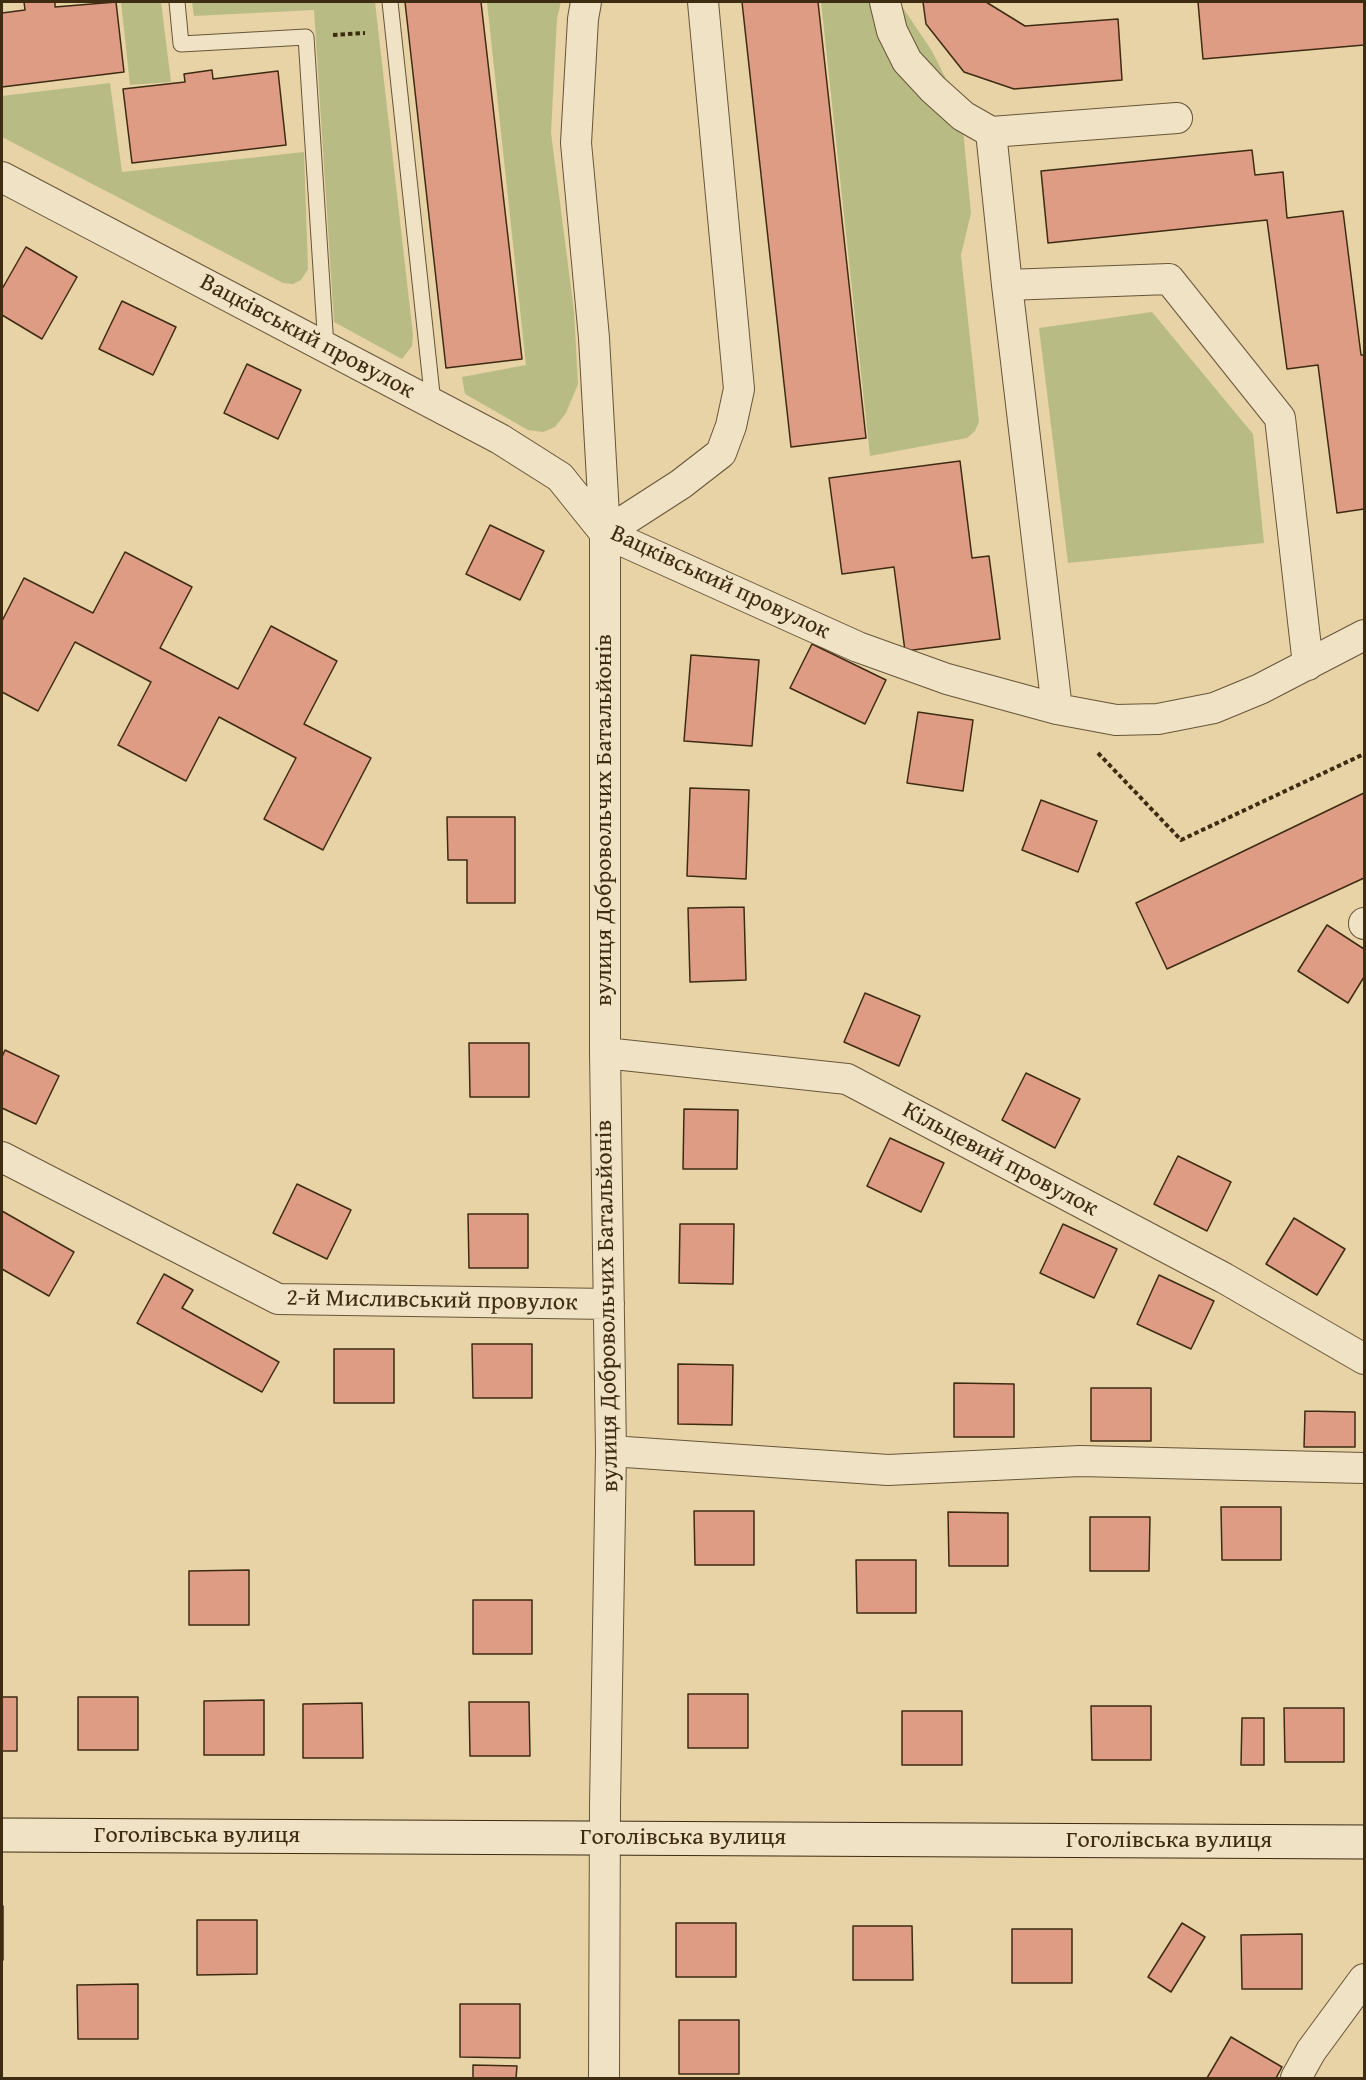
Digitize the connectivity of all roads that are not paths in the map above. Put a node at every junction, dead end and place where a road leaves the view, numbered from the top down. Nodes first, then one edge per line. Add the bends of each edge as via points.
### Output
1 (177, 2) edge
2 (390, 2) edge
3 (586, 2) edge
4 (703, 2) edge
5 (885, 2) edge
6 (1177, 118) dead end
7 (991, 132) junction
8 (2, 177) edge
9 (1007, 285) junction
10 (326, 347) junction
11 (433, 403) junction
12 (605, 533) junction
13 (1365, 635) edge
14 (1308, 665) junction
15 (1057, 709) junction
16 (605, 1053) junction
17 (2, 1157) edge
18 (609, 1304) junction
19 (1365, 1359) edge
20 (611, 1451) junction
21 (1365, 1468) edge
22 (2, 1835) edge
23 (604, 1838) junction
24 (1365, 1842) edge
25 (1365, 1979) edge
26 (604, 2079) edge
27 (1296, 2079) edge

1 - 10 lane via 182,44 306,37
2 - 11 lane
3 - 12 street, вулиця Добровольчих Батальйонів via 576,143 594,338
4 - 12 street via 739,389 721,453
5 - 7 street via 892,31 907,61 963,116
6 - 7 street
7 - 9 street
8 - 10 street, Вацківський провулок
9 - 14 street via 1169,279 1273,409 1280,418
9 - 15 street
10 - 11 street, Вацківський провулок
11 - 12 street, Вацківський провулок via 560,477
12 - 15 street, Вацківський провулок via 858,647 947,679
12 - 16 street, вулиця Добровольчих Батальйонів
13 - 14 street, Вацківський провулок
14 - 15 street, Вацківський провулок via 1214,708 1158,719 1116,720
16 - 18 street, вулиця Добровольчих Батальйонів
16 - 19 street, Кільцевий провулок via 847,1079 1224,1278
17 - 18 street, 2-й Мисливський провулок via 278,1299
18 - 20 street, вулиця Добровольчих Батальйонів
20 - 21 street via 888,1470 1080,1461
20 - 23 street, вулиця Добровольчих Батальйонів
22 - 23 street, Гоголівська вулиця
23 - 24 street, Гоголівська вулиця
23 - 26 street, вулиця Добровольчих Батальйонів
25 - 27 street via 1311,2051

